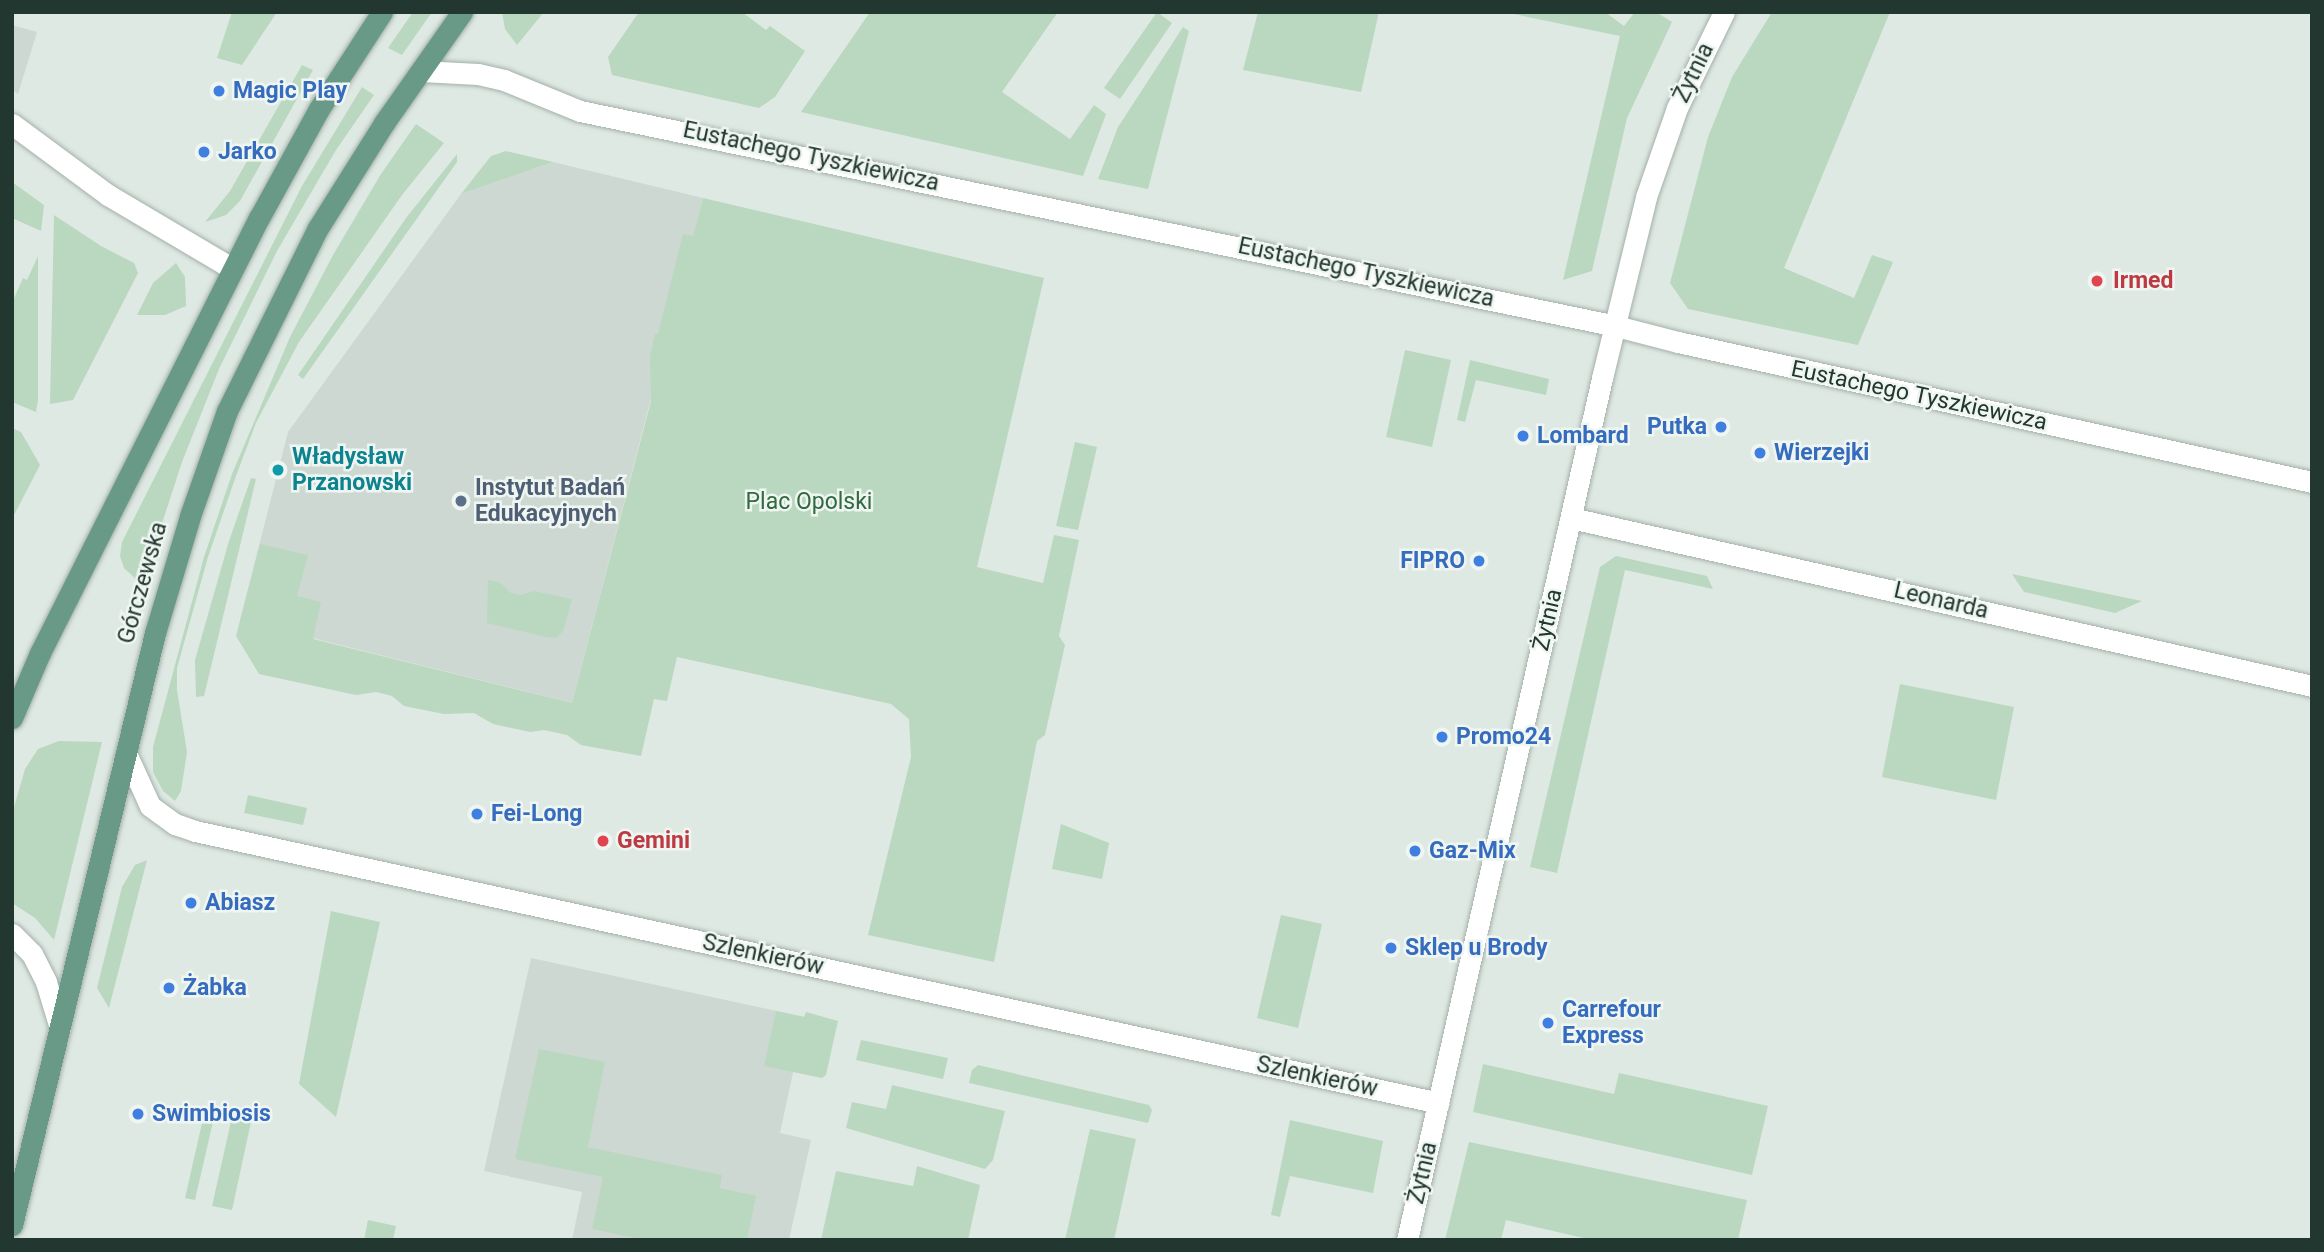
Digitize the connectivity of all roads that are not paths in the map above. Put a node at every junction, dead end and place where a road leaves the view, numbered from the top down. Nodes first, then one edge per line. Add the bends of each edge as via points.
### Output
1 (382, 12) edge
2 (462, 12) edge
3 (1724, 12) edge
4 (421, 71) junction
5 (12, 124) edge
6 (233, 269) junction
7 (1616, 326) junction
8 (2312, 482) edge
9 (1570, 518) junction
10 (2312, 686) edge
11 (12, 718) edge
12 (125, 753) junction
13 (12, 933) edge
14 (60, 1028) junction
15 (1439, 1103) junction
16 (12, 1225) edge
17 (1407, 1240) edge

1 - 6 main road via 313,120
2 - 4 main road, Górczewska
3 - 7 street, Żytnia via 1677,108 1646,197
4 - 7 street, Eustachego Tyszkiewicza via 478,74 580,111
4 - 12 main road, Górczewska via 318,228 227,411 166,594
5 - 6 street via 108,195
6 - 11 main road via 40,653
7 - 8 street, Eustachego Tyszkiewicza
7 - 9 street, Żytnia
9 - 10 street, Leonarda
9 - 15 street, Żytnia
12 - 14 main road, Górczewska
12 - 15 street, Szlenkierów via 150,806 175,824 195,831
13 - 14 street via 32,954
14 - 16 main road, Górczewska
15 - 17 street, Żytnia

